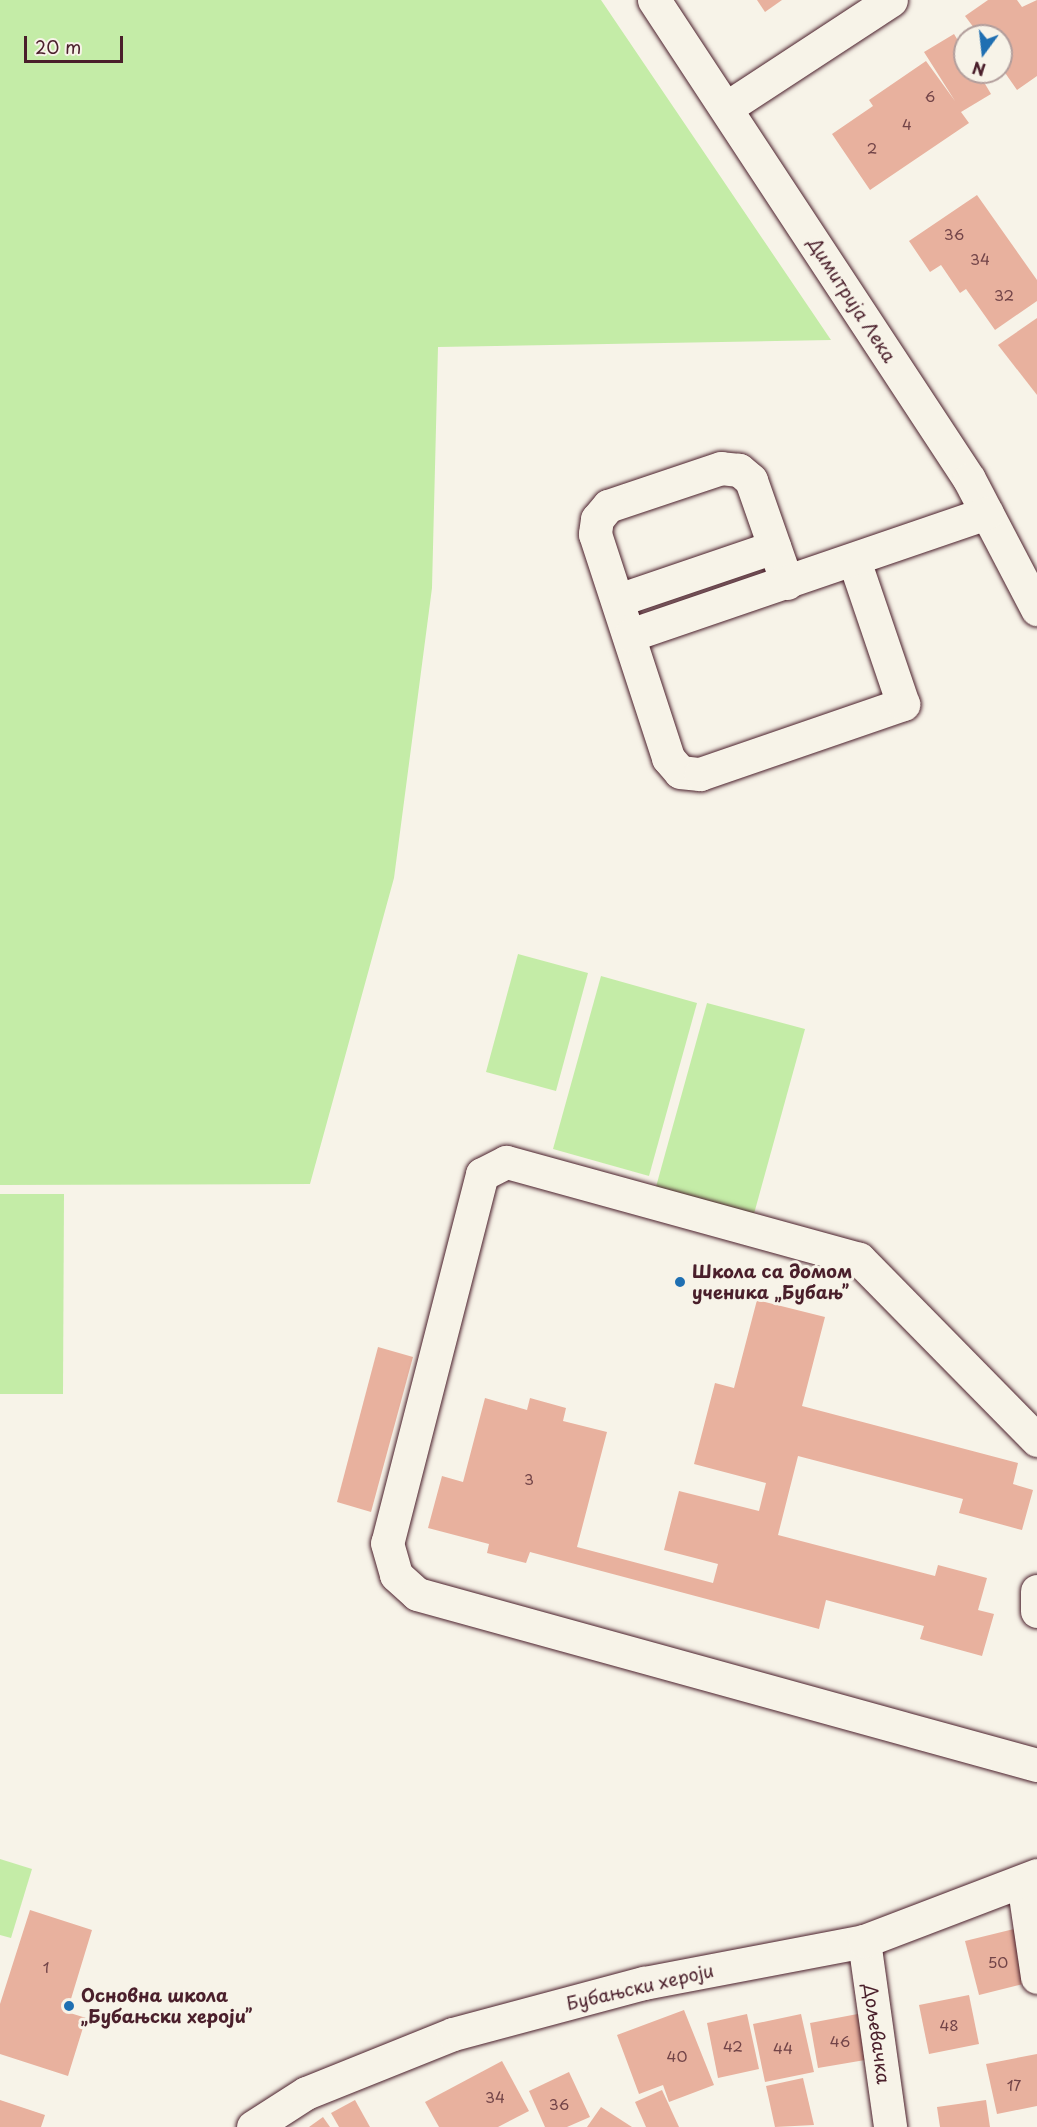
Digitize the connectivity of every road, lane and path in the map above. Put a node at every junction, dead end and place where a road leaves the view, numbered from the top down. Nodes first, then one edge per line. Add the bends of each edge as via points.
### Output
1 (654, 0) edge
2 (891, 0) edge
3 (726, 108) junction
4 (987, 513) junction
5 (774, 547) junction
6 (854, 560) junction
7 (787, 583) junction
8 (618, 600) junction
9 (1037, 609) edge
10 (630, 635) junction
11 (1037, 1440) edge
12 (1037, 1591) edge
13 (1037, 1611) edge
14 (1037, 1765) edge
15 (1030, 1879) edge
16 (864, 1941) junction
17 (1037, 1977) edge
18 (253, 2127) edge
19 (890, 2127) edge

1 - 3 street, Димитрија Лека
2 - 3 street
3 - 4 street, Димитрија Лека
4 - 6 street
4 - 9 street, Димитрија Лека
5 - 7 street
5 - 8 street
5 - 8 street via 751,480 739,470 721,468 608,506 597,519 596,534
6 - 7 street
6 - 10 street via 903,704 700,774 680,772 668,758
7 - 10 street
8 - 10 street
11 - 14 street via 859,1259 506,1162 483,1174 387,1543 396,1575 417,1594
12 - 13 street
15 - 16 street, Бубањски хероји
15 - 17 street
16 - 18 street, Бубањски хероји via 644,1983 453,2034 306,2093
16 - 19 street, Дољевачка

